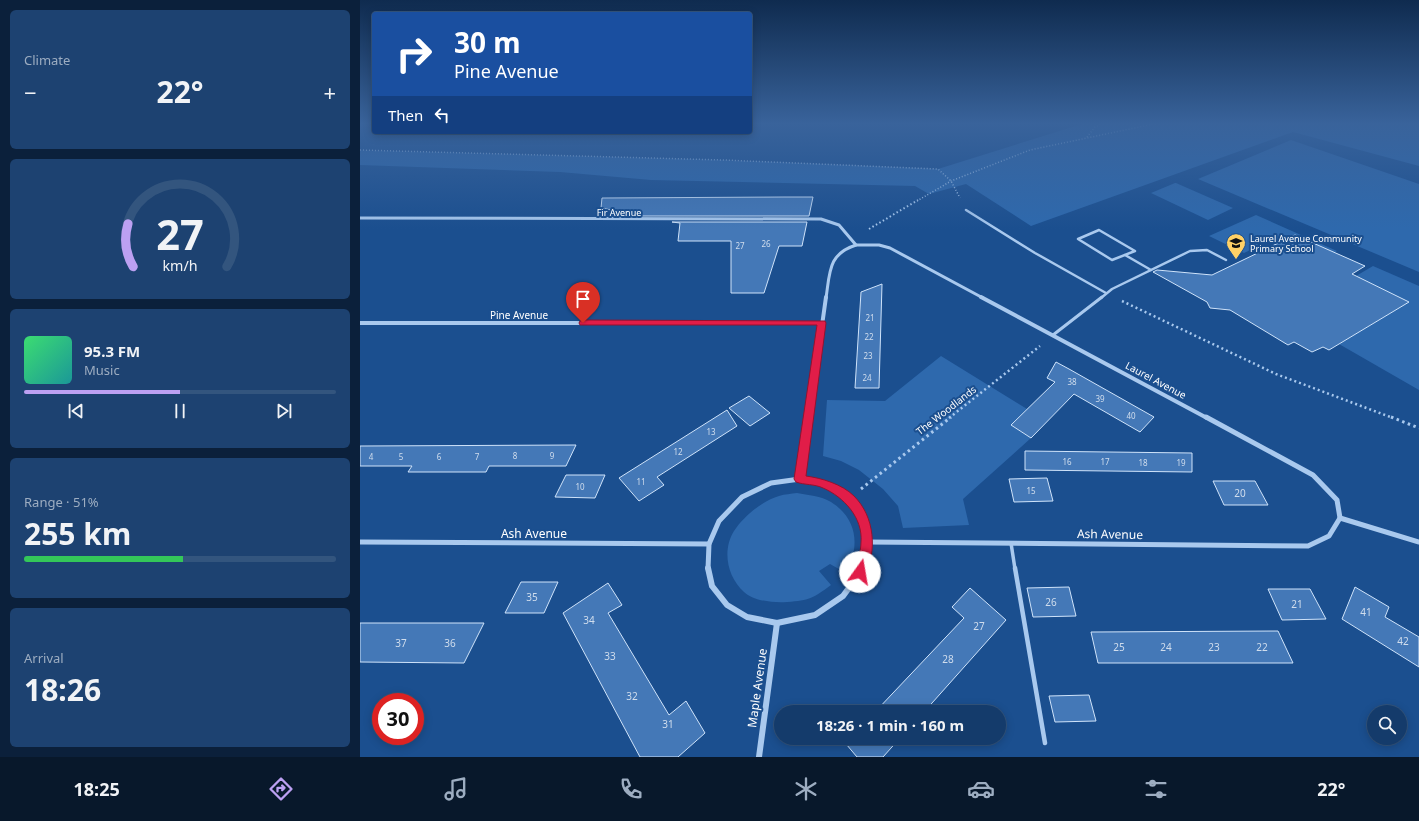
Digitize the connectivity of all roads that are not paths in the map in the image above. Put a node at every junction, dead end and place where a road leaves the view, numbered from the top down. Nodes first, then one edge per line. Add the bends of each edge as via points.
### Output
1 (966, 210) road end
2 (360, 218) edge
3 (856, 245) junction
4 (1125, 255) junction
5 (1226, 260) dead end
6 (1151, 270) junction
7 (1106, 293) junction
8 (360, 323) edge
9 (822, 323) junction
10 (1053, 335) junction
11 (800, 479) junction
12 (1340, 518) junction
13 (360, 542) edge
14 (867, 542) junction
15 (1419, 542) edge
16 (1011, 543) junction
17 (709, 544) junction
18 (777, 623) junction
19 (1045, 743) dead end
20 (759, 757) edge

1 - 7 lane via 1018,244
2 - 3 street, Fir Avenue via 825,219 834,221
3 - 9 street via 843,249 830,264
3 - 10 street, Laurel Avenue via 868,244 890,248
4 - 4 lane via 1135,251 1099,230 1078,239 1112,260
4 - 6 lane
5 - 6 lane via 1208,250 1190,251
6 - 7 lane
7 - 10 lane
8 - 9 street, Pine Avenue
9 - 11 street
10 - 12 street, Laurel Avenue via 1313,475 1336,500
11 - 14 street via 825,484 849,498 863,519
11 - 17 street via 772,483 742,497 719,521
12 - 15 street
12 - 16 street, Ash Avenue via 1329,536 1308,546
13 - 17 street, Ash Avenue
14 - 16 street, Ash Avenue
14 - 18 street via 860,572 843,596 815,615
16 - 19 lane
17 - 18 street via 707,565 712,586 727,605 747,617
18 - 20 street, Maple Avenue

